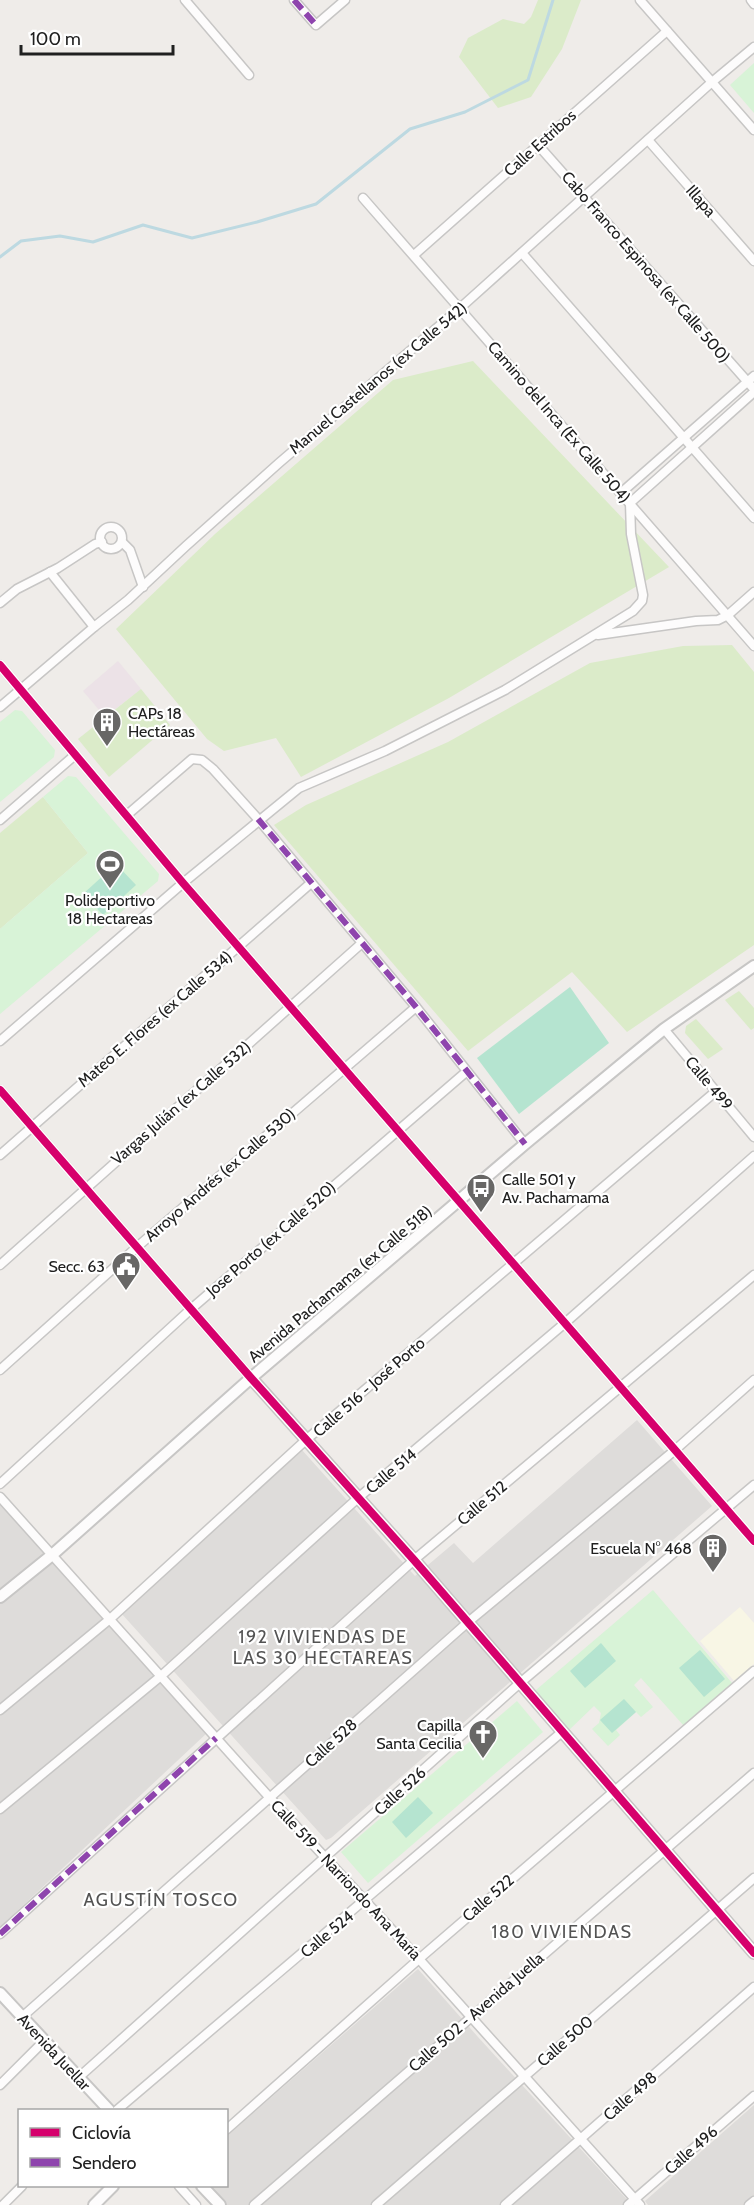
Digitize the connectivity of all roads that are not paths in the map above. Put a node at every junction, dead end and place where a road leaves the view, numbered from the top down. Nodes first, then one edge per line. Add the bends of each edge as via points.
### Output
1 (185, 0) edge
2 (294, 0) edge
3 (345, 0) edge
4 (640, 0) edge
5 (751, 0) edge
6 (754, 3) edge
7 (667, 30) junction
8 (754, 47) edge
9 (249, 75) dead end
10 (712, 82) junction
11 (754, 129) edge
12 (648, 140) junction
13 (538, 145) junction
14 (584, 197) junction
15 (363, 198) dead end
16 (522, 253) junction
17 (414, 255) junction
18 (754, 261) edge
19 (459, 309) junction
20 (751, 379) edge
21 (754, 391) edge
22 (684, 438) junction
23 (691, 447) junction
24 (622, 492) junction
25 (630, 503) junction
26 (754, 518) edge
27 (102, 542) junction
28 (122, 542) junction
29 (54, 570) junction
30 (142, 587) junction
31 (754, 592) edge
32 (0, 603) edge
33 (728, 615) junction
34 (94, 627) junction
35 (592, 636) junction
36 (754, 646) edge
37 (0, 665) edge
38 (21, 690) junction
39 (0, 708) edge
40 (75, 755) junction
41 (127, 815) junction
42 (258, 819) junction
43 (0, 820) edge
44 (183, 883) junction
45 (311, 883) junction
46 (363, 942) junction
47 (239, 946) junction
48 (754, 966) edge
49 (291, 1006) junction
50 (417, 1007) junction
51 (664, 1029) junction
52 (0, 1041) edge
53 (343, 1069) junction
54 (466, 1072) junction
55 (0, 1090) edge
56 (715, 1092) junction
57 (32, 1126) junction
58 (397, 1131) junction
59 (754, 1137) edge
60 (525, 1144) junction
61 (0, 1155) edge
62 (754, 1156) edge
63 (86, 1187) junction
64 (458, 1202) junction
65 (137, 1247) junction
66 (513, 1264) junction
67 (0, 1265) edge
68 (754, 1275) edge
69 (191, 1309) junction
70 (565, 1323) junction
71 (0, 1370) edge
72 (251, 1378) junction
73 (754, 1380) edge
74 (621, 1388) junction
75 (307, 1439) junction
76 (675, 1450) junction
77 (0, 1484) edge
78 (754, 1485) edge
79 (0, 1497) edge
80 (358, 1498) junction
81 (726, 1510) junction
82 (754, 1541) edge
83 (52, 1554) junction
84 (414, 1560) junction
85 (0, 1597) edge
86 (110, 1619) junction
87 (467, 1623) junction
88 (754, 1671) edge
89 (161, 1676) junction
90 (520, 1683) junction
91 (0, 1710) edge
92 (562, 1732) junction
93 (216, 1738) junction
94 (754, 1773) edge
95 (614, 1790) junction
96 (270, 1798) junction
97 (0, 1809) edge
98 (665, 1850) junction
99 (325, 1858) junction
100 (754, 1878) edge
101 (365, 1902) junction
102 (716, 1910) junction
103 (0, 1934) edge
104 (754, 1953) edge
105 (419, 1959) junction
106 (754, 1987) edge
107 (0, 1994) edge
108 (22, 2017) junction
109 (470, 2017) junction
110 (44, 2041) junction
111 (525, 2076) junction
112 (78, 2078) junction
113 (0, 2085) edge
114 (754, 2096) edge
115 (103, 2108) edge
116 (118, 2109) edge
117 (228, 2128) edge
118 (580, 2140) junction
119 (21, 2187) edge
120 (112, 2187) edge
121 (180, 2187) edge
122 (203, 2187) edge
123 (754, 2201) edge
124 (634, 2203) edge
125 (3, 2205) edge
126 (94, 2205) edge
127 (196, 2205) edge
128 (220, 2205) edge
129 (254, 2205) edge
130 (376, 2205) edge
131 (505, 2205) edge
132 (749, 2205) edge

1 - 9 street
2 - 3 street via 316,25
4 - 7 street
5 - 6 street
7 - 10 street
7 - 13 street, Calle Estribos
8 - 10 street, Manuel Castellanos (ex Calle 542)
10 - 11 street
10 - 12 street, Manuel Castellanos (ex Calle 542)
12 - 14 street, Manuel Castellanos (ex Calle 542)
12 - 18 street, Illapa
13 - 14 street, Cabo Franco Espinosa (ex Calle 500)
13 - 17 street, Calle Estribos
14 - 16 street, Manuel Castellanos (ex Calle 542)
14 - 20 street, Cabo Franco Espinosa (ex Calle 500)
15 - 17 street, Camino del Inca (Ex Calle 504)
16 - 19 street, Manuel Castellanos (ex Calle 542)
16 - 22 street
17 - 19 street, Camino del Inca (Ex Calle 504)
19 - 24 street, Camino del Inca (Ex Calle 504)
19 - 30 street, Manuel Castellanos (ex Calle 542)
20 - 21 street, Cabo Franco Espinosa (ex Calle 500)
20 - 22 street
21 - 23 street
22 - 23 street
22 - 24 street
23 - 25 street
23 - 26 street
24 - 25 street, Camino del Inca (Ex Calle 504)
25 - 33 street, Camino del Inca (Ex Calle 504)
25 - 35 street via 642,601 633,611
27 - 28 street via 110,549
27 - 28 street via 102,532 111,527 120,532
27 - 29 street
28 - 30 street via 130,550
29 - 32 street via 17,589
29 - 34 street
30 - 34 street, Manuel Castellanos (ex Calle 542)
31 - 33 street
33 - 35 street via 718,620
33 - 36 street, Camino del Inca (Ex Calle 504)
34 - 38 street, Manuel Castellanos (ex Calle 542)
35 - 42 street via 505,690 385,751 299,788
37 - 38 street
38 - 39 street, Manuel Castellanos (ex Calle 542)
38 - 40 street
40 - 41 street
40 - 43 street
41 - 42 street via 192,759 202,760 213,769
41 - 44 street
42 - 44 street
42 - 45 street
44 - 47 street
44 - 52 street
45 - 46 street
45 - 47 street, Mateo E. Flores (ex Calle 534)
46 - 49 street, Vargas Julián (ex Calle 532)
46 - 50 street
47 - 49 street
47 - 57 street, Mateo E. Flores (ex Calle 534)
48 - 51 street, Avenida Pachamama (ex Calle 518)
49 - 53 street
49 - 63 street, Vargas Julián (ex Calle 532)
50 - 53 street, Arroyo Andrés (ex Calle 530)
50 - 54 street
51 - 56 street, Calle 499
51 - 60 street, Avenida Pachamama (ex Calle 518)
53 - 58 street
53 - 65 street, Arroyo Andrés (ex Calle 530)
54 - 58 street, Jose Porto (ex Calle 520)
54 - 60 street
55 - 57 street
56 - 59 street, Calle 499
56 - 66 street, Calle 516 - José Porto
57 - 61 street, Mateo E. Flores (ex Calle 534)
57 - 63 street
58 - 64 street
58 - 69 street, Jose Porto (ex Calle 520)
60 - 64 street, Avenida Pachamama (ex Calle 518)
62 - 70 street, Calle 514
63 - 65 street
63 - 67 street, Vargas Julián (ex Calle 532)
64 - 66 street
64 - 72 street, Avenida Pachamama (ex Calle 518)
65 - 69 street
65 - 71 street, Arroyo Andrés (ex Calle 530)
66 - 70 street
66 - 75 street, Calle 516 - José Porto
68 - 74 street, Calle 512
69 - 72 street
69 - 77 street, Jose Porto (ex Calle 520)
70 - 74 street
70 - 80 street, Calle 514
72 - 75 street
72 - 83 street, Avenida Pachamama (ex Calle 518)
73 - 76 street, Calle 528
74 - 76 street
74 - 84 street, Calle 512
75 - 80 street
75 - 86 street, Calle 516 - José Porto
76 - 81 street
76 - 87 street, Calle 528
78 - 81 street, Calle 526
79 - 83 street, Calle 519 - Narriondo Ana María
80 - 84 street
80 - 89 street, Calle 514
81 - 82 street
81 - 90 street, Calle 526
83 - 85 street, Avenida Pachamama (ex Calle 518)
83 - 86 street, Calle 519 - Narriondo Ana María
84 - 87 street
84 - 93 street, Calle 512
86 - 89 street, Calle 519 - Narriondo Ana María
86 - 91 street, Calle 516 - José Porto
87 - 90 street
87 - 96 street, Calle 528
88 - 95 street, Calle 522
89 - 93 street, Calle 519 - Narriondo Ana María
89 - 97 street, Calle 514
90 - 92 street
90 - 99 street, Calle 526
92 - 95 street
92 - 101 street, Calle 524
93 - 96 street, Calle 519 - Narriondo Ana María
93 - 103 street, Calle 512
94 - 98 street, Calle 502 - Avenida Juella
95 - 98 street
95 - 105 street, Calle 522
96 - 99 street, Calle 519 - Narriondo Ana María
96 - 108 street, Calle 528
98 - 102 street
98 - 109 street, Calle 502 - Avenida Juella
99 - 101 street, Calle 519 - Narriondo Ana María
99 - 112 street, Calle 526
100 - 102 street, Calle 500
101 - 105 street, Calle 519 - Narriondo Ana María
101 - 116 street, Calle 524
102 - 104 street
102 - 111 street, Calle 500
105 - 109 street, Calle 519 - Narriondo Ana María
105 - 117 street, Calle 522
106 - 118 street, Calle 498
107 - 108 street, Avenida Juellar
108 - 110 street, Avenida Juellar
109 - 111 street, Calle 519 - Narriondo Ana María
109 - 129 street, Calle 502 - Avenida Juella
110 - 112 street, Avenida Juellar
110 - 113 street
111 - 118 street, Calle 519 - Narriondo Ana María
111 - 130 street, Calle 500
112 - 115 street, Avenida Juellar
114 - 124 street, Calle 496
118 - 124 street, Calle 519 - Narriondo Ana María
118 - 131 street, Calle 498
119 - 125 street
120 - 126 street
121 - 127 street
122 - 128 street
123 - 132 street

